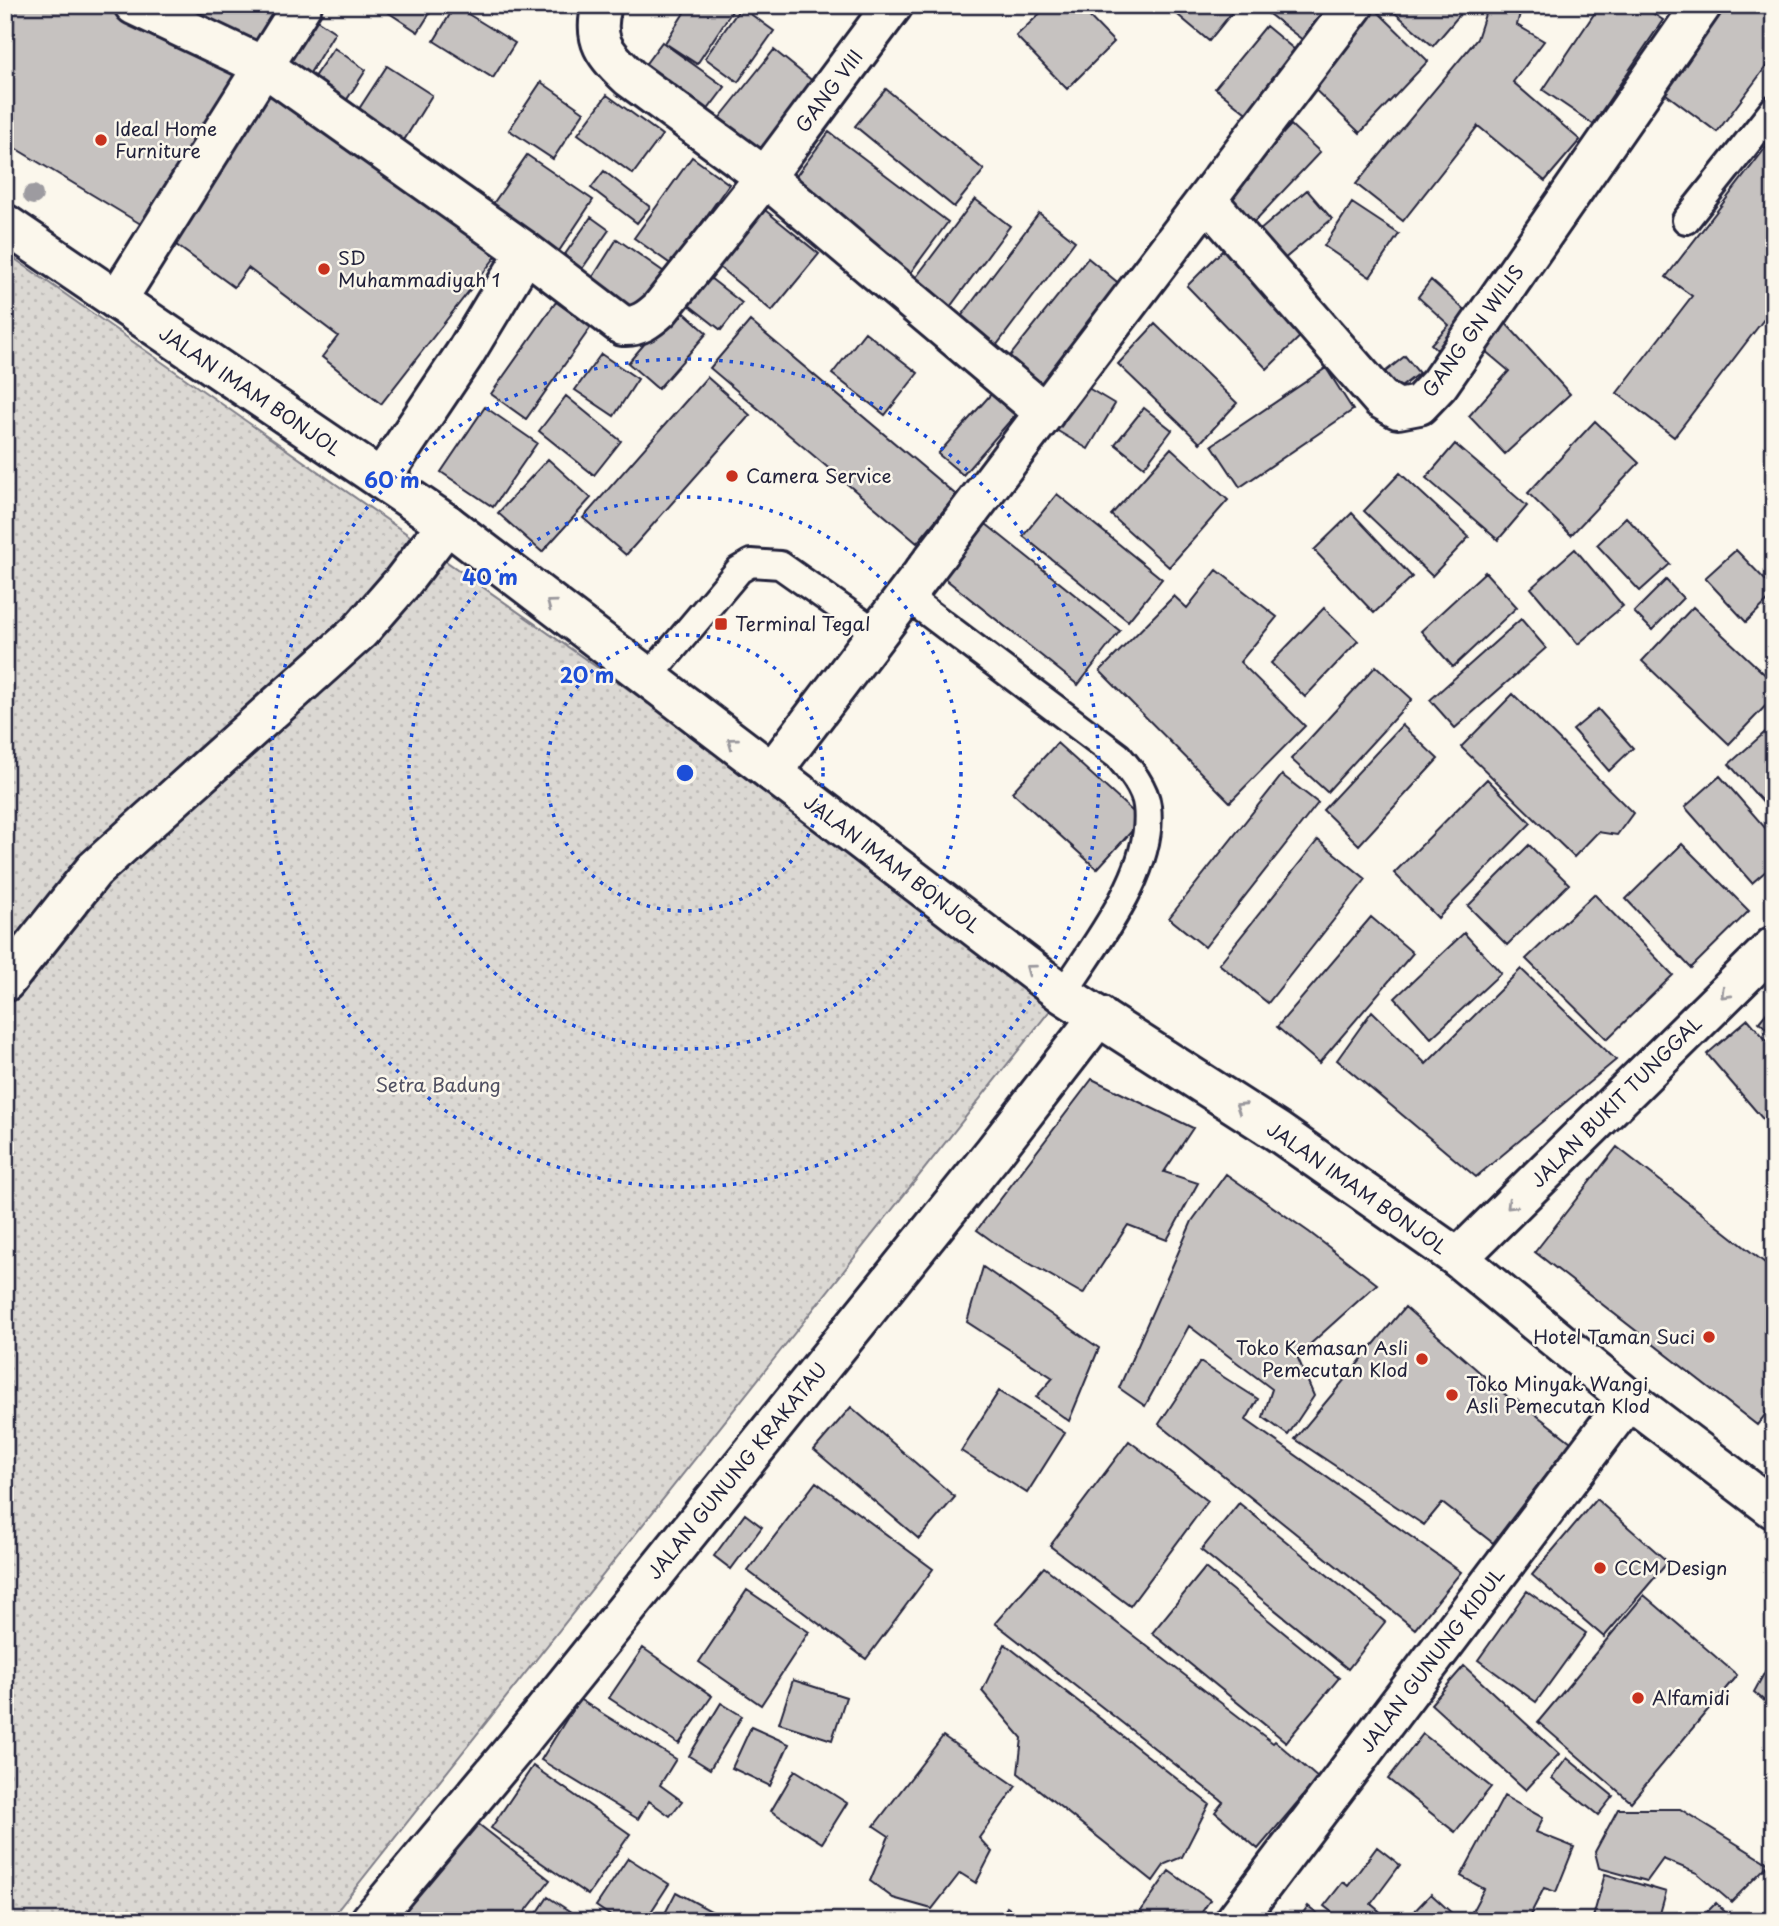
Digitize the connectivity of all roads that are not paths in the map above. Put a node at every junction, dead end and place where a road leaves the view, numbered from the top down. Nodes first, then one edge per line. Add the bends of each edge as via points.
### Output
1 (134, 5) edge
2 (302, 5) edge
3 (602, 5) edge
4 (893, 5) edge
5 (1354, 5) edge
6 (1702, 5) edge
7 (265, 67) junction
8 (1774, 109) edge
9 (765, 177) junction
10 (1207, 200) junction
11 (1686, 220) dead end
12 (5, 224) edge
13 (526, 252) junction
14 (117, 300) junction
15 (1045, 413) junction
16 (381, 480) junction
17 (447, 524) junction
18 (906, 596) junction
19 (878, 634) junction
20 (648, 678) junction
21 (772, 772) junction
22 (1774, 946) edge
23 (5, 982) edge
24 (1063, 994) junction
25 (1099, 1016) junction
26 (1458, 1258) junction
27 (1629, 1399) junction
28 (1774, 1509) edge
29 (370, 1921) edge
30 (1236, 1921) edge

1 - 7 main road, GANG VIII
2 - 7 main road
3 - 9 main road via 599,37 614,63
4 - 9 main road, GANG VIII
5 - 10 main road
6 - 10 main road, GANG GN WILIS via 1439,384 1419,405 1398,409 1381,399
7 - 13 main road, GANG VIII
7 - 14 main road
8 - 11 lane
9 - 13 main road, GANG VIII via 660,309 638,325 623,326
9 - 15 main road
10 - 15 main road
12 - 14 main road, JALAN IMAM BONJOL
13 - 16 main road
14 - 16 main road, JALAN IMAM BONJOL
15 - 18 main road
16 - 17 main road, JALAN IMAM BONJOL
20 -> 17 main road, JALAN IMAM BONJOL
17 - 23 main road via 360,631 94,870
18 - 19 main road
18 - 24 lane via 1118,756 1134,775 1147,804 1147,842 1129,890
19 - 20 lane via 780,565 751,563 739,570
19 - 21 main road
21 -> 20 main road, JALAN IMAM BONJOL
24 -> 21 main road, JALAN IMAM BONJOL
22 -> 26 main road, JALAN BUKIT TUNGGAL
24 - 25 main road, JALAN IMAM BONJOL
26 -> 25 main road, JALAN IMAM BONJOL via 1278,1132
25 - 29 main road, JALAN GUNUNG KRAKATAU via 514,1749
26 - 27 main road, JALAN IMAM BONJOL
27 - 28 main road, JALAN IMAM BONJOL
27 - 30 main road, JALAN GUNUNG KIDUL

